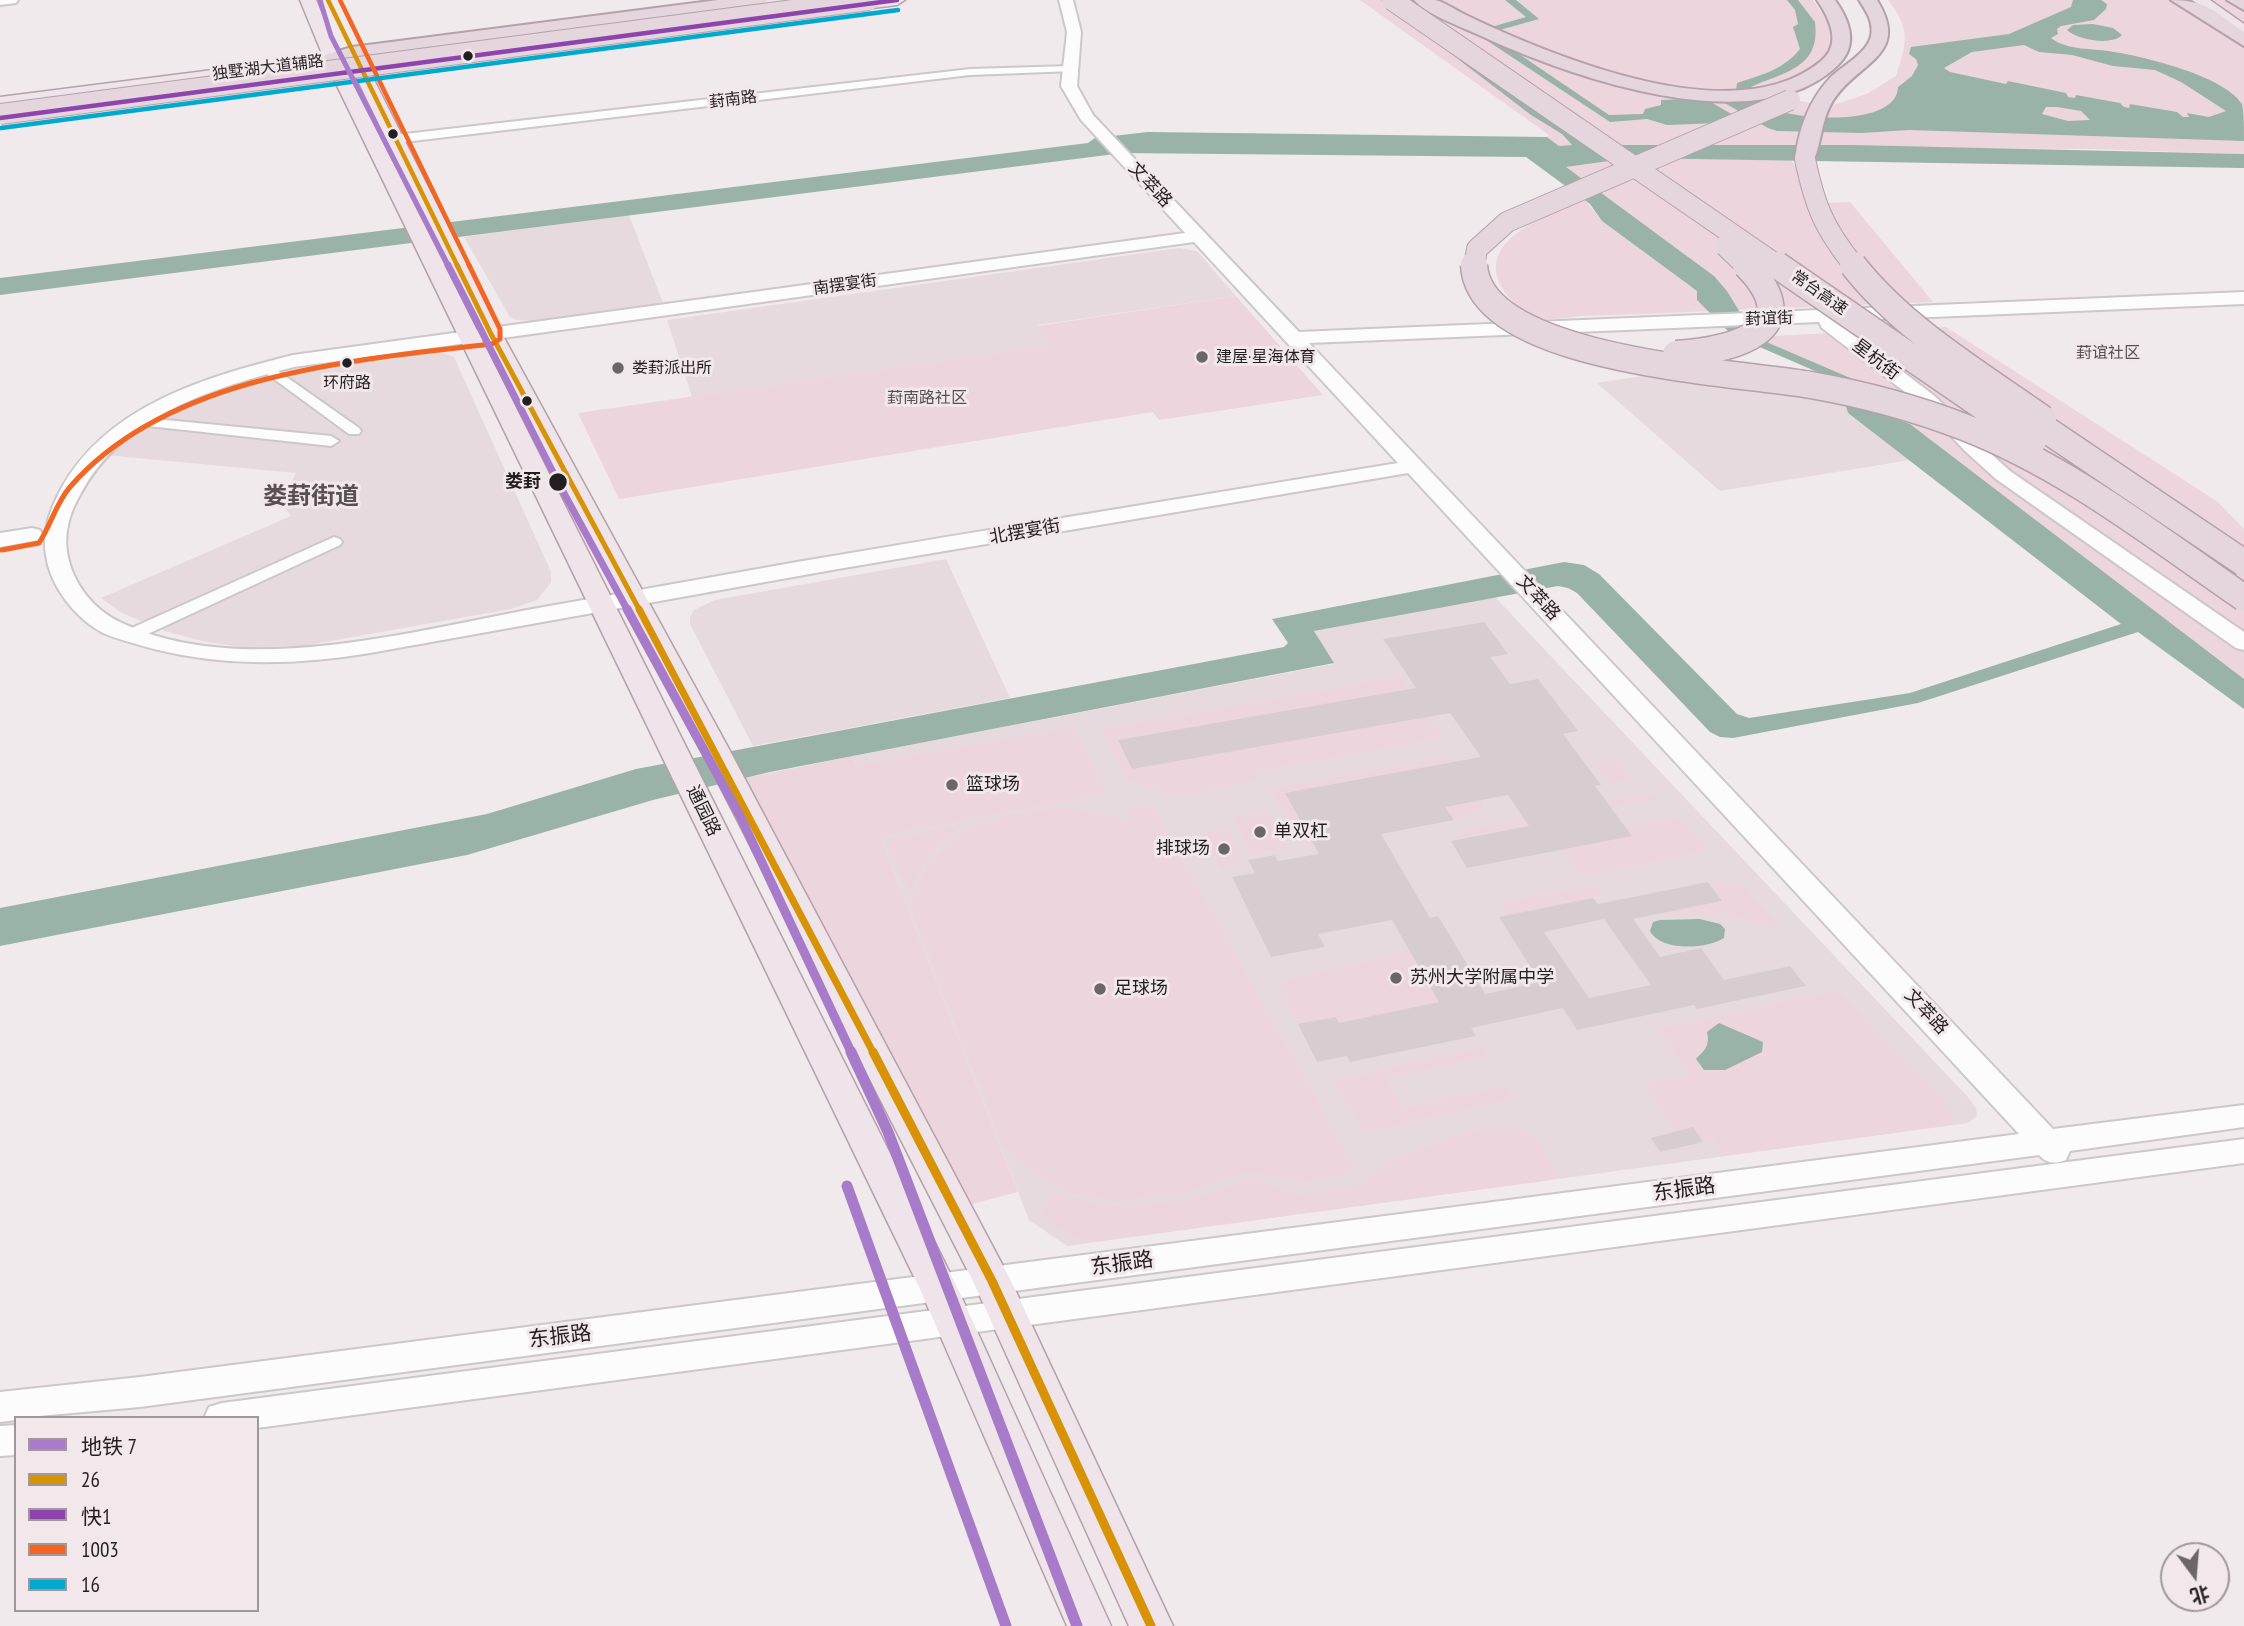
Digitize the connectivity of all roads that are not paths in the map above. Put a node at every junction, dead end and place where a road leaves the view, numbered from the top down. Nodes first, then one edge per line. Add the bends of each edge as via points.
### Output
1 (11, 0) edge
2 (308, 0) edge
3 (328, 0) edge
4 (759, 0) edge
5 (786, 0) edge
6 (821, 0) edge
7 (869, 0) edge
8 (897, 0) edge
9 (1066, 0) edge
10 (1392, 0) edge
11 (1412, 0) edge
12 (1423, 0) edge
13 (1826, 0) edge
14 (1868, 0) edge
15 (2180, 0) edge
16 (2186, 0) edge
17 (2221, 0) edge
18 (2230, 0) edge
19 (2236, 0) edge
20 (0, 1) edge
21 (2205, 5) edge
22 (2244, 7) edge
23 (2244, 15) edge
24 (584, 25) junction
25 (2244, 25) edge
26 (548, 27) junction
27 (523, 34) junction
28 (2244, 35) edge
29 (356, 61) junction
30 (335, 66) junction
31 (1070, 69) junction
32 (1799, 98) junction
33 (1539, 101) junction
34 (0, 104) edge
35 (0, 116) edge
36 (396, 139) junction
37 (1125, 158) joint
38 (1198, 236) junction
39 (2244, 298) edge
40 (2244, 306) edge
41 (1833, 322) junction
42 (1751, 323) joint
43 (1714, 325) joint
44 (480, 336) junction
45 (1298, 342) junction
46 (268, 368) junction
47 (135, 421) junction
48 (354, 430) dead end
49 (331, 441) dead end
50 (1415, 466) junction
51 (2134, 489) junction
52 (32, 535) junction
53 (0, 540) edge
54 (334, 542) dead end
55 (2244, 564) edge
56 (1512, 570) joint
57 (2244, 587) edge
58 (635, 597) junction
59 (2244, 598) edge
60 (600, 605) junction
61 (2244, 629) edge
62 (131, 635) junction
63 (2244, 643) edge
64 (2244, 1116) edge
65 (2047, 1141) junction
66 (2244, 1151) edge
67 (2070, 1172) junction
68 (992, 1281) junction
69 (938, 1287) junction
70 (1008, 1316) junction
71 (955, 1322) junction
72 (0, 1407) edge
73 (237, 1416) edge
74 (1089, 1626) edge
75 (1151, 1626) edge

1 - 20 main road
2 - 30 main road, 通园路
3 - 29 main road, 通园路
4 - 24 highway
5 - 24 main road
6 - 34 highway
7 - 35 highway, bridge
8 - 29 main road
9 - 31 main road, 文萃路 via 1074,32
10 - 33 highway, 常台高速, bridge
11 - 51 highway, 常台高速, bridge
12 - 32 highway via 1522,49 1621,80 1705,94
13 - 32 highway via 1843,32 1839,50
14 - 32 highway via 1876,10 1880,40 1874,52
15 - 21 highway
16 - 21 highway
17 - 23 highway
18 - 22 main road
19 - 22 highway
21 - 25 highway
21 - 28 highway
24 - 26 highway
24 - 27 main road
24 - 29 main road via 554,36
26 - 27 highway
26 - 29 highway
27 - 29 main road
29 - 30 highway
29 - 36 main road, 通园路
30 - 34 main road, 独墅湖大道辅路
30 - 35 main road, 独墅湖大道辅路
30 - 44 main road, 通园路 via 424,244
31 - 36 street, 葑南路 via 970,72
31 - 37 main road, 文萃路 via 1071,92
32 - 33 highway, bridge via 1719,138 1645,169 1632,174 1620,179 1532,216 1487,250 1483,261 1487,281 1504,302 1531,321 1600,346 1664,354 1711,351 1750,339 1771,318 1768,294 1708,231 1662,195 1640,180 1629,172 1618,164 1607,156
32 - 51 highway, bridge via 1808,133 1806,176 1819,215 1855,268 1917,326
32 - 59 highway, bridge via 1507,222 1477,249 1474,274 1479,286 1522,325 1577,347 1852,393 1966,428 2055,470
33 - 57 highway, 常台高速, bridge
36 - 44 main road, 通园路 via 446,241
37 - 38 main road, 文萃路
38 - 44 main road, 南摆宴街
38 - 45 main road, 文萃路
39 - 41 main road, 葑谊街
40 - 41 main road, 葑谊街
41 - 42 main road, 葑谊街
41 - 61 main road, 星杭街 via 1938,396 2017,473
41 - 63 main road, 星杭街 via 1919,393 2003,475
42 - 43 main road, 葑谊街
43 - 45 main road, 葑谊街
44 - 46 main road
44 - 58 main road, 通园路
44 - 60 main road, 通园路
45 - 50 main road, 文萃路
46 - 47 main road via 171,401
46 - 48 street
47 - 49 street
47 - 52 main road via 57,486
50 - 56 main road, 文萃路
50 - 58 main road, 北摆宴街
51 - 55 highway, 常台高速, bridge
52 - 53 main road
52 - 62 main road via 34,556 49,589 93,620
54 - 62 street
56 - 65 main road, 文萃路
58 - 60 main road
58 - 68 main road, 通园路
60 - 62 main road via 340,652 214,654
60 - 69 main road, 通园路
64 - 65 main road, 东振路
65 - 67 main road, 文萃路
65 - 68 main road, 东振路
66 - 67 main road, 东振路
67 - 70 main road, 东振路
68 - 69 main road, 东振路
68 - 70 main road, 通园路
69 - 71 main road, 通园路
69 - 72 main road, 东振路
70 - 71 main road, 东振路
70 - 75 main road, 通园路
71 - 73 main road, 东振路
71 - 74 main road, 通园路

